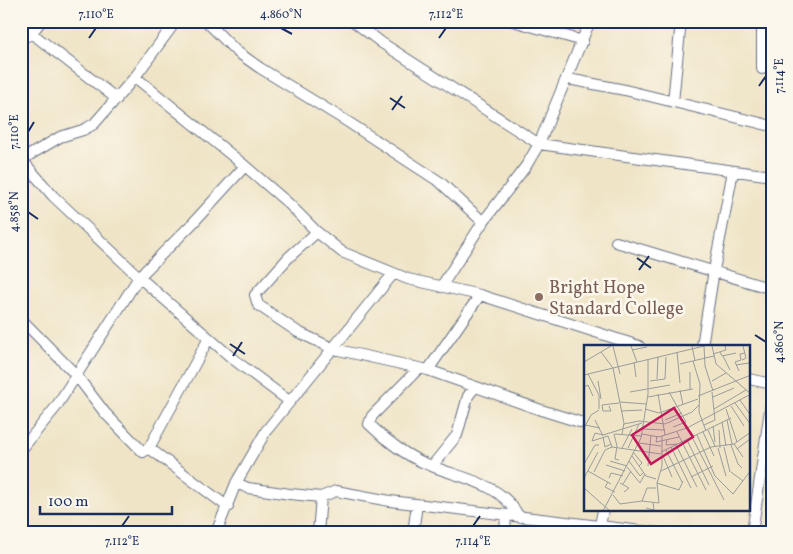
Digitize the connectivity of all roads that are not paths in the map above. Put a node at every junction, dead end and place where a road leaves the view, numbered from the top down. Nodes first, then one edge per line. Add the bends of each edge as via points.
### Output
1 (41, 21) edge
2 (176, 21) edge
3 (206, 21) edge
4 (353, 21) edge
5 (513, 21) edge
6 (590, 21) edge
7 (681, 21) edge
8 (762, 21) edge
9 (21, 25) edge
10 (31, 34) junction
11 (21, 39) edge
12 (583, 41) junction
13 (762, 69) dead end
14 (135, 77) junction
15 (568, 79) junction
16 (117, 99) junction
17 (673, 102) junction
18 (772, 126) edge
19 (539, 144) junction
20 (21, 160) edge
21 (245, 166) junction
22 (733, 171) junction
23 (772, 176) edge
24 (483, 222) junction
25 (317, 232) junction
26 (616, 242) dead end
27 (714, 270) junction
28 (393, 274) junction
29 (139, 277) junction
30 (441, 287) junction
31 (772, 289) edge
32 (480, 295) junction
33 (21, 319) edge
34 (209, 338) junction
35 (631, 345) edge
36 (702, 345) edge
37 (334, 349) junction
38 (424, 369) junction
39 (76, 375) junction
40 (750, 379) edge
41 (458, 382) junction
42 (772, 384) edge
43 (474, 387) junction
44 (468, 396) junction
45 (772, 396) edge
46 (289, 401) junction
47 (584, 423) edge
48 (149, 448) junction
49 (21, 450) edge
50 (432, 466) junction
51 (236, 482) junction
52 (321, 497) junction
53 (417, 504) junction
54 (228, 506) junction
55 (603, 512) edge
56 (506, 515) junction
57 (519, 517) junction
58 (223, 528) edge
59 (600, 530) edge
60 (216, 533) edge
61 (318, 533) edge
62 (413, 533) edge
63 (505, 533) edge
64 (658, 533) edge
65 (752, 533) edge

1 - 10 street
2 - 14 street
3 - 24 street via 236,51 260,68 440,182
4 - 19 street
5 - 12 street
6 - 12 street
7 - 17 street
8 - 13 street
9 - 10 street
10 - 11 street
10 - 16 street
12 - 15 street
14 - 16 street
14 - 21 street
15 - 17 street
15 - 19 street
16 - 20 street via 88,127 60,137
17 - 18 street
19 - 22 street
19 - 24 street
20 - 29 street via 52,196
21 - 25 street
21 - 29 street
22 - 23 street
22 - 27 street
24 - 30 street
25 - 28 street via 342,252
25 - 37 street via 289,256 255,295 258,305 298,332
26 - 27 street
27 - 31 street
27 - 36 street
28 - 30 street
28 - 37 street
29 - 34 street
29 - 39 street
30 - 32 street
32 - 35 street
32 - 38 street
33 - 39 street
34 - 46 street
34 - 48 street
37 - 38 street
37 - 46 street
38 - 41 street
38 - 50 street via 372,416 369,424
39 - 48 street via 136,446 143,452
39 - 49 street via 56,407
40 - 42 street
41 - 43 street
41 - 44 street
43 - 44 street
43 - 47 street
44 - 50 street via 457,435
45 - 65 street
46 - 51 street via 266,431
48 - 54 street
50 - 57 street via 499,493 512,502
51 - 52 street via 268,492
51 - 54 street
52 - 53 street via 336,491
52 - 61 street
53 - 56 street
53 - 62 street
54 - 58 street
55 - 59 street
56 - 57 street
56 - 63 street
57 - 59 street
58 - 60 street
59 - 64 street

